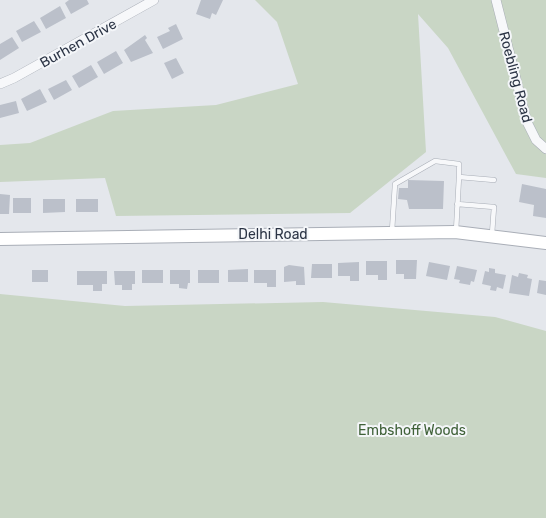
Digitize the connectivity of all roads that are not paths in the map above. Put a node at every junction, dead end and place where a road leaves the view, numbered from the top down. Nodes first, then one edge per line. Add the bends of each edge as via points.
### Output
1 (154, 0) edge
2 (496, 0) edge
3 (0, 84) edge
4 (546, 149) edge
5 (459, 177) junction
6 (494, 180) dead end
7 (457, 204) junction
8 (456, 232) junction
9 (392, 235) junction
10 (492, 236) junction
11 (0, 239) edge
12 (546, 243) edge

1 - 3 street, Burhen Drive
2 - 4 street, Roebling Road via 527,122 536,140
5 - 6 lane
5 - 7 lane
5 - 9 lane via 459,164 435,161 395,184
7 - 8 lane
7 - 10 lane via 494,207
8 - 9 street, Delhi Road
8 - 10 street, Delhi Road
9 - 11 street, Delhi Road via 298,233
10 - 12 street, Delhi Road

